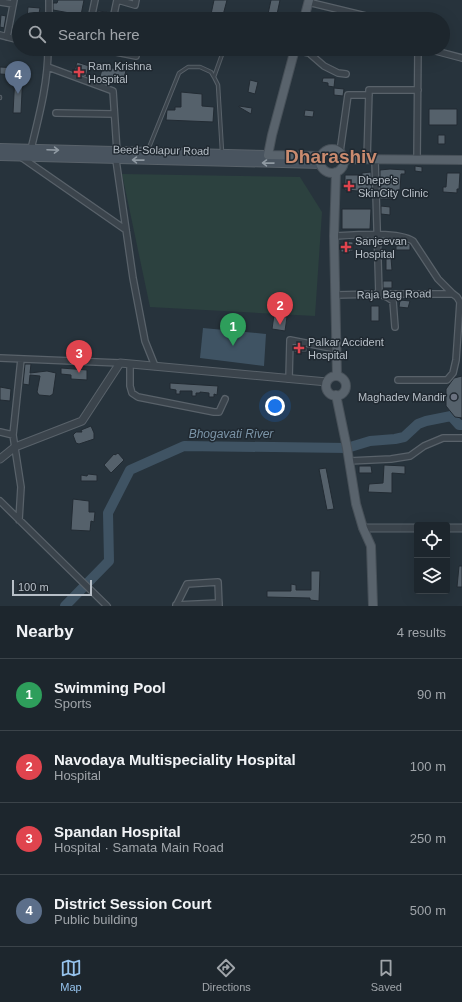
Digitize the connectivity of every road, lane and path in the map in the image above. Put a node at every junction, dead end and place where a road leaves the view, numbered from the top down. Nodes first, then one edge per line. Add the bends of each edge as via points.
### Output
1 (49, 0) edge
2 (95, 0) edge
3 (117, 0) edge
4 (136, 0) edge
5 (309, 1) edge
6 (0, 2) edge
7 (13, 2) edge
8 (49, 12) edge
9 (92, 12) edge
10 (114, 12) edge
11 (306, 12) edge
12 (351, 12) edge
13 (0, 35) edge
14 (7, 37) junction
15 (12, 38) edge
16 (450, 55) edge
17 (48, 56) edge
18 (222, 56) edge
19 (293, 56) edge
20 (312, 56) edge
21 (418, 56) edge
22 (462, 58) edge
23 (48, 67) junction
24 (346, 74) dead end
25 (214, 77) junction
26 (418, 90) junction
27 (369, 95) junction
28 (56, 113) dead end
29 (114, 114) junction
30 (0, 148) edge
31 (31, 149) junction
32 (147, 152) junction
33 (222, 154) junction
34 (268, 155) junction
35 (0, 156) edge
36 (20, 156) junction
37 (116, 156) junction
38 (342, 156) junction
39 (321, 160) junction
40 (371, 160) junction
41 (417, 160) junction
42 (462, 160) edge
43 (333, 173) junction
44 (126, 230) junction
45 (376, 235) junction
46 (334, 236) junction
47 (378, 294) junction
48 (452, 294) junction
49 (335, 296) junction
50 (395, 327) dead end
51 (335, 349) junction
52 (0, 358) edge
53 (21, 358) junction
54 (119, 365) junction
55 (155, 366) junction
56 (130, 368) junction
57 (336, 376) junction
58 (289, 379) junction
59 (398, 380) dead end
60 (326, 383) junction
61 (336, 395) junction
62 (225, 399) dead end
63 (0, 432) edge
64 (13, 435) junction
65 (462, 438) edge
66 (14, 447) junction
67 (0, 459) edge
68 (349, 462) junction
69 (0, 502) edge
70 (19, 520) junction
71 (363, 528) junction
72 (414, 528) edge
73 (450, 528) edge
74 (462, 528) edge
75 (176, 605) edge
76 (219, 605) edge
77 (107, 606) edge
78 (373, 606) edge

1 - 8 street
2 - 9 street
3 - 4 street via 135,5
3 - 10 street
5 - 11 main road
5 - 12 street
6 - 7 street
7 - 14 street
13 - 14 street
14 - 15 street
16 - 22 street
17 - 23 street
18 - 25 lane
19 - 34 main road
20 - 24 street via 324,66
21 - 26 street
23 - 29 street via 113,91
23 - 31 street
25 - 32 lane via 211,72 200,67 188,67 179,73
25 - 33 lane via 218,85
26 - 27 street via 369,90
26 - 41 street
27 - 38 street via 348,95
27 - 40 street
28 - 29 street
29 - 37 street
30 - 31 main road, Beed-Solapur Road
31 -> 37 main road, Beed-Solapur Road
32 - 33 main road, Beed-Solapur Road
32 - 37 main road, Beed-Solapur Road
33 - 34 main road, Beed-Solapur Road
34 - 39 main road
35 - 36 main road, Beed-Solapur Road
36 - 37 main road, Beed-Solapur Road
36 - 44 street
39 -> 37 main road, Beed-Solapur Road
37 - 44 street
38 - 39 main road via 336,150 329,149
38 - 40 main road
38 - 43 main road via 342,167
39 - 43 main road via 324,170
40 - 41 main road
40 - 45 street
41 - 42 main road
43 - 46 main road
43 - 51 main road
44 - 55 street via 132,278 145,341
45 - 46 street
45 - 47 street
45 - 48 street via 394,235 413,241 438,279
46 - 49 main road
47 - 48 street, Raja Bag Road
47 - 49 street, Raja Bag Road
47 - 50 street via 393,301
48 - 59 street via 460,302 453,373 447,380
49 - 51 main road
51 - 57 main road
51 - 58 street via 290,340
52 - 53 street
53 - 54 street
53 - 64 street
54 - 55 street
54 - 56 street
54 - 66 street via 82,421
55 - 58 street
56 - 60 street
56 - 62 street via 132,394 138,397 214,412 220,412
57 - 60 main road via 328,379
57 - 61 main road via 343,379 346,384 344,391
58 - 60 street
60 - 61 main road via 328,391
61 - 68 main road
63 - 64 street
64 - 66 street
65 - 68 street via 443,438 424,446 410,456
66 - 67 street
66 - 70 street via 21,487
68 - 71 main road
69 - 70 street
70 - 77 street
71 - 72 street
71 - 78 main road via 371,546
73 - 74 street
75 - 76 street
75 - 76 street via 187,584 218,582

